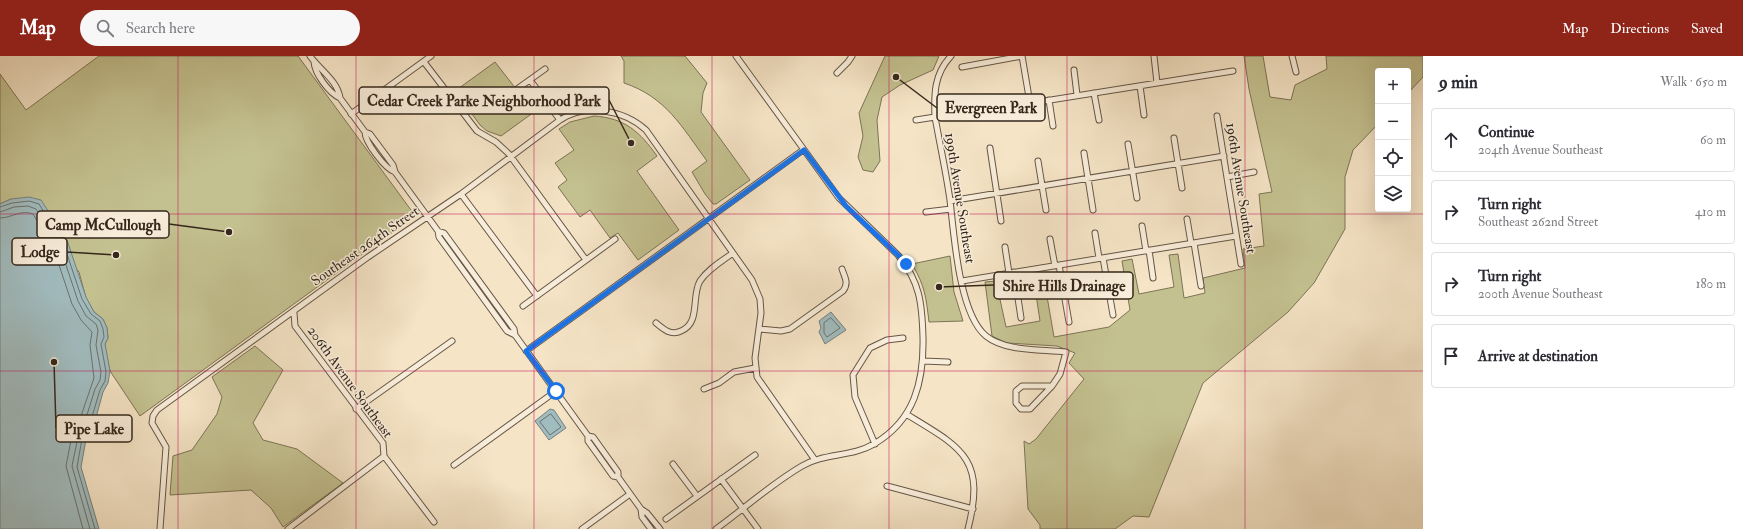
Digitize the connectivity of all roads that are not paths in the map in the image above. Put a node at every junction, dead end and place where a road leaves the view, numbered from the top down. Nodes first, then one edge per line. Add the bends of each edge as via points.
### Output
1 (310, 56) edge
2 (431, 56) edge
3 (736, 56) edge
4 (852, 56) edge
5 (951, 56) edge
6 (1022, 56) edge
7 (1154, 56) edge
8 (1292, 56) edge
9 (424, 62) junction
10 (962, 67) dead end
11 (545, 69) dead end
12 (1074, 70) dead end
13 (1232, 71) dead end
14 (1296, 72) dead end
15 (837, 73) dead end
16 (530, 80) junction
17 (1157, 83) junction
18 (1140, 86) junction
19 (517, 89) dead end
20 (1094, 93) junction
21 (1078, 95) junction
22 (1049, 100) junction
23 (1030, 103) junction
24 (969, 112) dead end
25 (352, 114) junction
26 (1144, 115) dead end
27 (1217, 116) dead end
28 (935, 117) junction
29 (560, 120) junction
30 (916, 120) dead end
31 (1099, 120) dead end
32 (1053, 126) dead end
33 (1174, 138) dead end
34 (1128, 144) dead end
35 (990, 148) dead end
36 (804, 150) junction
37 (1084, 153) dead end
38 (511, 156) junction
39 (1224, 156) junction
40 (1038, 161) dead end
41 (1178, 164) junction
42 (1132, 171) junction
43 (1254, 172) dead end
44 (1227, 177) junction
45 (1088, 178) junction
46 (1042, 186) junction
47 (1182, 188) dead end
48 (997, 193) junction
49 (461, 194) junction
50 (1136, 198) dead end
51 (950, 201) junction
52 (950, 209) junction
53 (1046, 210) dead end
54 (1093, 210) dead end
55 (926, 212) dead end
56 (428, 216) junction
57 (709, 218) junction
58 (1187, 219) dead end
59 (1001, 221) dead end
60 (1142, 226) dead end
61 (1095, 233) dead end
62 (1236, 236) junction
63 (1050, 238) dead end
64 (615, 240) dead end
65 (1193, 243) junction
66 (1005, 247) dead end
67 (1147, 251) junction
68 (734, 253) junction
69 (1101, 258) junction
70 (586, 260) junction
71 (1241, 264) dead end
72 (1057, 265) junction
73 (842, 269) dead end
74 (1012, 273) junction
75 (1153, 278) dead end
76 (962, 281) junction
77 (1201, 286) dead end
78 (537, 296) junction
79 (523, 306) dead end
80 (294, 313) junction
81 (1113, 315) dead end
82 (1021, 318) dead end
83 (1069, 322) dead end
84 (656, 323) dead end
85 (758, 329) junction
86 (903, 338) dead end
87 (452, 341) dead end
88 (526, 351) junction
89 (924, 361) junction
90 (948, 362) dead end
91 (755, 368) junction
92 (1052, 386) junction
93 (704, 389) dead end
94 (556, 391) junction
95 (356, 409) junction
96 (906, 414) junction
97 (875, 444) junction
98 (755, 455) dead end
99 (384, 456) junction
100 (815, 460) junction
101 (673, 464) dead end
102 (454, 465) dead end
103 (722, 479) junction
104 (887, 486) dead end
105 (630, 494) junction
106 (697, 496) junction
107 (641, 509) junction
108 (743, 509) junction
109 (973, 509) junction
110 (666, 519) dead end
111 (434, 522) dead end
112 (160, 529) edge
113 (288, 529) edge
114 (582, 529) edge
115 (651, 529) edge
116 (660, 529) edge
117 (716, 529) edge
118 (758, 529) edge
119 (968, 529) edge

1 - 25 street via 315,69
2 - 9 street
3 - 36 street
4 - 15 street
5 - 28 street, 199th Avenue Southeast via 943,65 936,80
6 - 10 street
6 - 23 street
7 - 17 street
8 - 14 street
9 - 25 street
9 - 38 street via 471,125 504,148
11 - 16 street
12 - 21 street
13 - 17 street
16 - 19 street
16 - 29 street
17 - 18 street
18 - 20 street
18 - 26 street
20 - 21 street
20 - 31 street
21 - 22 street
22 - 23 street
22 - 32 street
23 - 24 street
25 - 56 street via 383,163 395,172
27 - 39 street, 196th Avenue Southeast
28 - 30 street
28 - 51 street, 199th Avenue Southeast
29 - 38 street, Southeast 264th Street
29 - 57 street, Southeast 264th Street via 587,111 611,112 632,120 646,130
33 - 41 street
34 - 42 street
35 - 48 street
36 - 57 street
36 - 89 street via 842,202 898,255 909,269 920,297
37 - 45 street
38 - 49 street, Southeast 264th Street
38 - 70 street
39 - 41 street
39 - 44 street, 196th Avenue Southeast
40 - 46 street
41 - 42 street
41 - 47 street
42 - 45 street
42 - 50 street
43 - 44 street
44 - 62 street, 196th Avenue Southeast
45 - 46 street
45 - 54 street
46 - 48 street
46 - 53 street
48 - 51 street
48 - 59 street
49 - 56 street, Southeast 264th Street
49 - 78 street
51 - 52 street, 199th Avenue Southeast
52 - 55 street
52 - 76 street, 199th Avenue Southeast
56 - 80 street, Southeast 264th Street
56 - 88 street via 507,331 515,335
57 - 68 street, Southeast 264th Street
57 - 88 street
58 - 65 street
60 - 67 street
61 - 69 street
62 - 65 street
62 - 71 street, 196th Avenue Southeast
63 - 72 street
64 - 70 street
65 - 67 street
65 - 77 street
66 - 74 street
67 - 69 street
67 - 75 street
68 - 84 street via 710,270 699,283 693,316 688,326 679,332 670,333
68 - 85 street, Southeast 264th Street via 757,290 761,313
69 - 72 street
69 - 81 street
70 - 78 street
72 - 74 street
72 - 83 street
73 - 85 street via 847,281 844,291 794,327 781,331
74 - 76 street
74 - 82 street
76 - 92 street, 199th Avenue Southeast via 970,313 978,328 988,337 1008,346 1066,352 1060,374
78 - 79 street
80 - 95 street, 206th Avenue Southeast via 295,326
80 - 112 street, Southeast 264th Street via 157,410 152,420 166,447
85 - 91 street, Southeast 264th Street
86 - 97 street via 886,340 870,348 853,375 855,397
87 - 95 street
88 - 94 street
89 - 90 street
89 - 96 street via 915,398
91 - 93 street via 734,372
91 - 100 street via 761,384
92 - 92 street via 1022,386 1016,391 1016,403 1024,410 1030,409
94 - 102 street
94 - 105 street via 588,436 588,442
95 - 99 street, 206th Avenue Southeast via 383,443
96 - 97 street
96 - 109 street via 945,437 962,453 974,478
97 - 100 street
98 - 103 street
99 - 111 street, 206th Avenue Southeast
99 - 113 street
100 - 108 street via 792,472
101 - 106 street
103 - 106 street
103 - 108 street
104 - 109 street
105 - 107 street
105 - 114 street
106 - 110 street
107 - 115 street via 642,517
107 - 116 street
108 - 117 street
108 - 118 street
109 - 119 street

